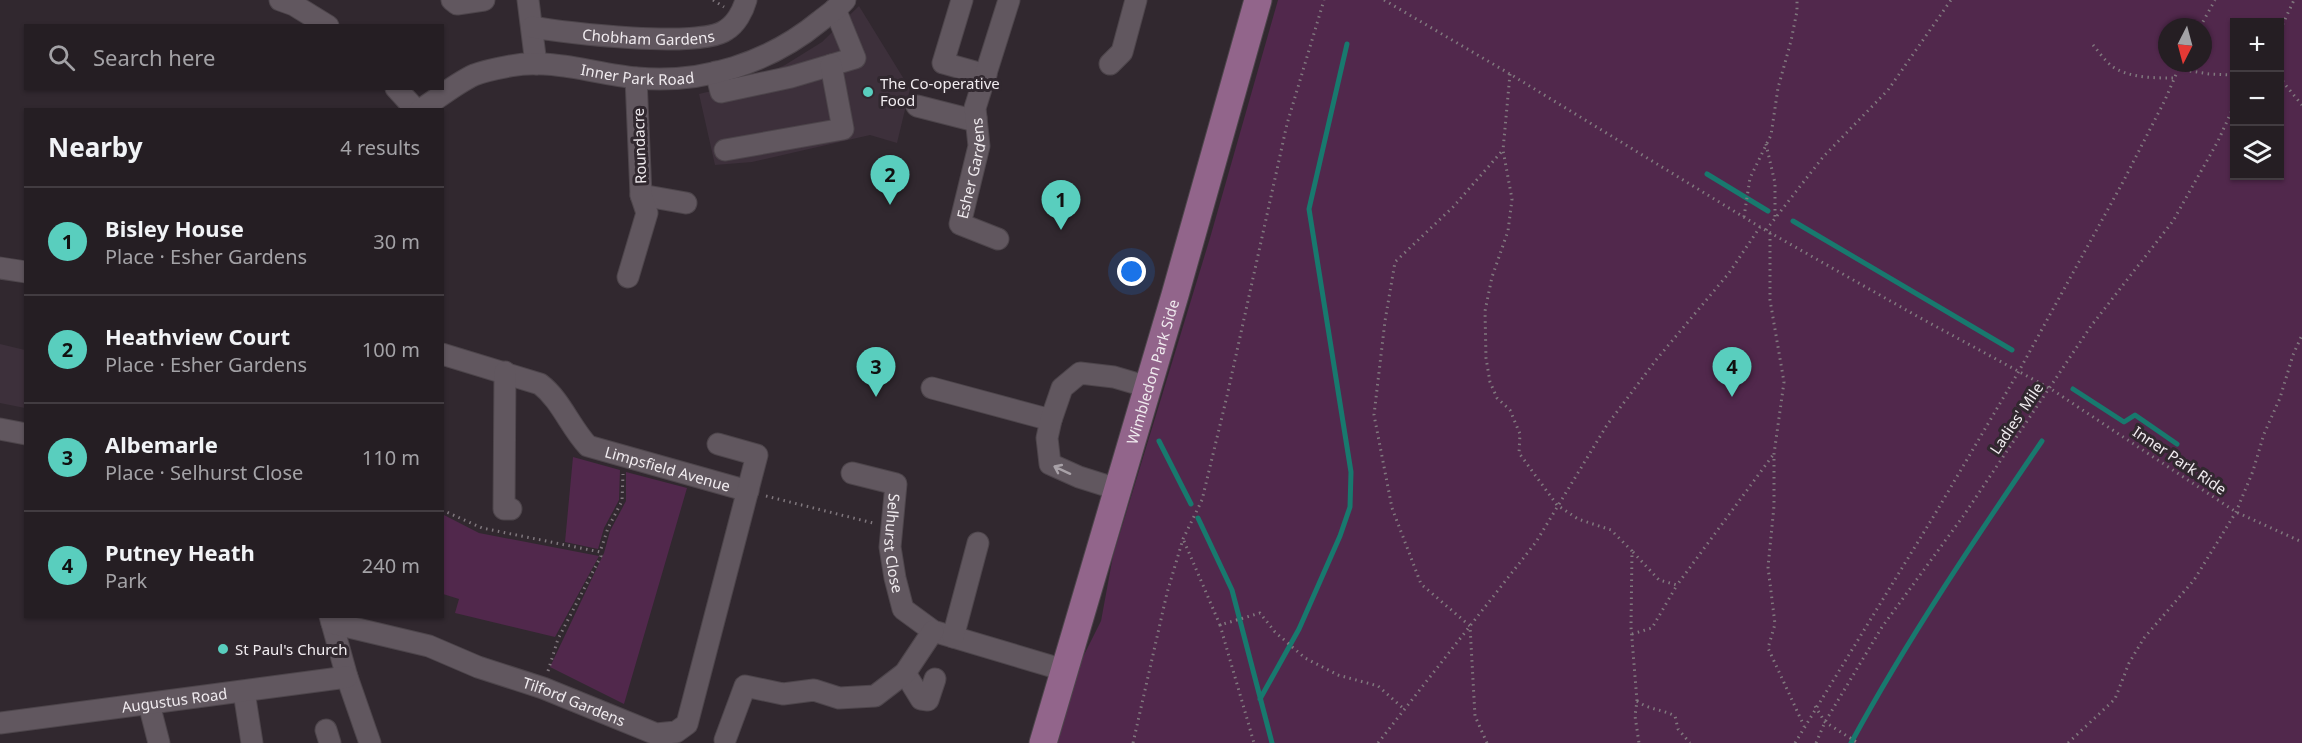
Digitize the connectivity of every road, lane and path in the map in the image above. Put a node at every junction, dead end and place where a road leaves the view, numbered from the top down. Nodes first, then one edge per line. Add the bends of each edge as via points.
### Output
1 (280, 0) edge
2 (452, 0) edge
3 (484, 0) edge
4 (528, 0) edge
5 (746, 0) edge
6 (962, 0) edge
7 (1009, 0) edge
8 (1136, 0) edge
9 (1258, 0) edge
10 (1324, 0) edge
11 (1384, 0) edge
12 (1797, 0) edge
13 (1951, 0) edge
14 (2215, 0) edge
15 (2294, 0) edge
16 (840, 4) edge
17 (2205, 18) edge
18 (2284, 21) edge
19 (325, 24) edge
20 (532, 27) junction
21 (2093, 45) dead end
22 (537, 64) junction
23 (1110, 64) dead end
24 (831, 65) junction
25 (716, 72) junction
26 (2177, 72) edge
27 (2197, 72) edge
28 (2281, 72) edge
29 (1510, 74) junction
30 (986, 75) junction
31 (2230, 75) edge
32 (636, 78) junction
33 (2174, 78) junction
34 (398, 90) edge
35 (2302, 105) edge
36 (916, 106) dead end
37 (416, 108) edge
38 (421, 108) edge
39 (2230, 116) edge
40 (976, 118) junction
41 (1766, 144) junction
42 (725, 150) dead end
43 (1503, 150) junction
44 (686, 203) dead end
45 (644, 204) junction
46 (1744, 218) junction
47 (1775, 219) junction
48 (1760, 227) junction
49 (1768, 231) junction
50 (998, 239) dead end
51 (0, 268) edge
52 (24, 272) edge
53 (628, 277) dead end
54 (2302, 335) edge
55 (444, 355) edge
56 (2019, 371) junction
57 (505, 372) junction
58 (1148, 387) junction
59 (932, 388) dead end
60 (2051, 389) junction
61 (1051, 420) junction
62 (0, 429) edge
63 (24, 434) edge
64 (718, 444) dead end
65 (1774, 454) junction
66 (626, 457) junction
67 (852, 473) dead end
68 (1118, 489) junction
69 (747, 494) junction
70 (1557, 505) junction
71 (511, 509) dead end
72 (444, 511) edge
73 (2236, 512) junction
74 (891, 528) junction
75 (1183, 539) junction
76 (2302, 542) edge
77 (978, 543) dead end
78 (1632, 551) junction
79 (600, 552) junction
80 (1677, 585) junction
81 (331, 620) edge
82 (1220, 625) junction
83 (1470, 626) junction
84 (943, 634) junction
85 (1632, 634) junction
86 (1064, 670) junction
87 (905, 673) junction
88 (346, 677) junction
89 (934, 679) dead end
90 (543, 688) junction
91 (244, 692) junction
92 (1637, 701) junction
93 (149, 704) junction
94 (1815, 706) junction
95 (1404, 709) junction
96 (1824, 722) junction
97 (0, 723) edge
98 (1804, 726) junction
99 (725, 740) dead end
100 (159, 743) edge
101 (252, 743) edge
102 (369, 743) edge
103 (1043, 743) edge
104 (1133, 743) edge
105 (1254, 743) edge
106 (1378, 743) edge
107 (1486, 743) edge
108 (1639, 743) edge
109 (1690, 743) edge
110 (1795, 743) edge
111 (1816, 743) edge
112 (1858, 743) edge
113 (2068, 743) edge

1 - 19 street
2 - 3 street via 458,4
4 - 20 street
5 - 20 street, Chobham Gardens via 726,30 712,36 648,38
6 - 30 street via 943,63
7 - 30 street, Esher Gardens
8 - 23 street via 1122,52
9 - 58 main road, Wimbledon Park Side
10 - 75 path via 1287,124 1202,500
11 - 29 path, Inner Park Ride
12 - 41 path
13 - 47 path via 1888,90 1823,157
14 - 17 path
15 - 18 path
16 - 24 street via 855,58
16 - 25 street, Inner Park Road via 804,34 759,60
20 - 22 street
21 - 33 path via 2112,66 2127,73
22 - 32 street, Inner Park Road
22 - 38 street, Inner Park Road via 474,75
24 - 25 street via 721,92
24 - 42 street via 843,129
25 - 32 street, Inner Park Road via 676,79
26 - 33 path
27 - 31 path
28 - 35 path via 2283,82
29 - 43 path
29 - 46 path, Inner Park Ride
30 - 40 street, Esher Gardens via 975,108
32 - 45 street, Roundacre
33 - 56 path via 2124,180
34 - 37 street
36 - 40 street
39 - 60 path, Ladies' Mile via 2173,221 2091,326
40 - 50 street, Esher Gardens via 979,146 960,224
41 - 46 path via 1750,177
41 - 47 path via 1775,183
43 - 70 path via 1512,199 1508,231 1485,311 1486,358 1497,398 1509,410 1520,434 1519,453
43 - 83 path via 1453,207 1395,262 1374,415 1392,508 1421,584
44 - 45 street
45 - 53 street, Roundacre
46 - 48 path, Inner Park Ride
47 - 49 path
48 - 49 path, Inner Park Ride
48 - 70 path via 1729,273 1607,425
49 - 56 path, Inner Park Ride
49 - 65 path via 1770,300 1784,382
51 - 52 street
54 - 73 path
55 - 57 street, Limpsfield Avenue
56 - 60 path, Inner Park Ride
56 - 94 path
57 - 66 street, Limpsfield Avenue via 550,391 588,446
57 - 71 street via 504,509
58 - 61 street via 1080,373 1062,388
58 - 68 main road, Wimbledon Park Side
59 - 61 street
60 - 73 path, Inner Park Ride
60 - 96 path, Ladies' Mile via 1882,627
68 -> 61 street via 1050,464 1047,438
62 - 63 street
64 - 69 street via 757,455
65 - 80 path
65 - 98 path via 1768,567 1775,624 1768,648
66 - 69 street, Limpsfield Avenue
66 - 79 path via 622,501
67 - 74 street, Selhurst Close via 896,484
68 - 86 main road, Wimbledon Park Side
69 - 74 path
69 - 90 street, Tilford Gardens via 687,724 676,732 656,734
70 - 78 path via 1578,519 1611,530
70 - 83 path via 1536,542
72 - 79 path via 482,528
73 - 76 path, Inner Park Ride
73 - 113 path via 2194,580 2144,638 2115,699
74 - 84 street, Selhurst Close via 890,547 903,609
75 - 82 path
75 - 104 path
77 - 84 street
78 - 80 path via 1659,580
78 - 85 path
79 - 90 path via 558,639
80 - 85 path via 1652,628
81 - 88 street
81 - 90 street, Tilford Gardens via 429,646
82 - 95 path via 1260,613 1305,658 1338,675 1378,686
82 - 105 path
83 - 95 path
83 - 107 path via 1475,716
84 - 86 street, Selhurst Close
84 - 87 street
85 - 92 path
86 - 103 main road, Wimbledon Park Side
87 - 89 street via 921,699 928,700
87 - 99 street via 875,696 839,698 814,690 783,694 745,686
88 - 91 street, Augustus Road
88 - 102 street
91 - 93 street, Augustus Road
91 - 101 street
92 - 108 path
92 - 109 path via 1675,716 1678,729
93 - 97 street, Augustus Road
93 - 100 street
94 - 96 path
94 - 98 path
95 - 106 path
96 - 111 path, Ladies' Mile
96 - 112 path
98 - 110 path

